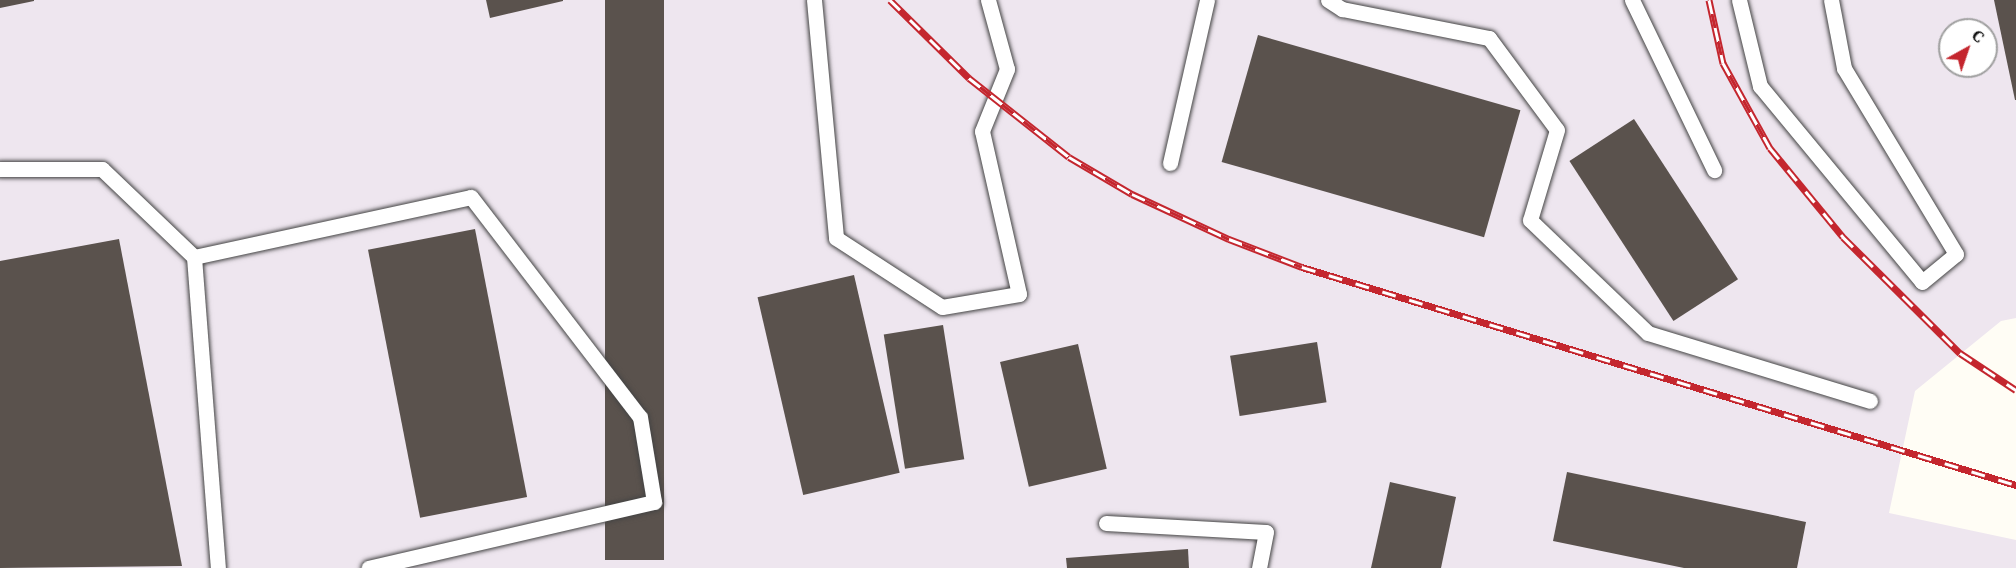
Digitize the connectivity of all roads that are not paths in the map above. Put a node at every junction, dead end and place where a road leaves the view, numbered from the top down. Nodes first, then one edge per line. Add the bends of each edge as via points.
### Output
1 (814, 0) edge
2 (988, 0) edge
3 (1207, 0) edge
4 (1328, 0) edge
5 (1632, 0) edge
6 (1739, 0) edge
7 (1831, 0) edge
8 (1170, 163) dead end
9 (0, 169) edge
10 (1714, 170) dead end
11 (194, 257) junction
12 (1870, 401) dead end
13 (1106, 523) dead end
14 (218, 568) edge
15 (369, 568) edge
16 (1259, 568) edge

1 - 2 lane via 836,238 942,306 1019,294 982,131 1007,69
3 - 8 lane
4 - 12 lane via 1342,9 1489,38 1557,130 1530,220 1648,333
5 - 10 lane
6 - 7 lane via 1760,86 1922,282 1956,254 1844,68
9 - 11 lane via 102,169
11 - 14 lane
11 - 15 lane via 471,197 640,417 654,502
13 - 16 lane via 1266,532

